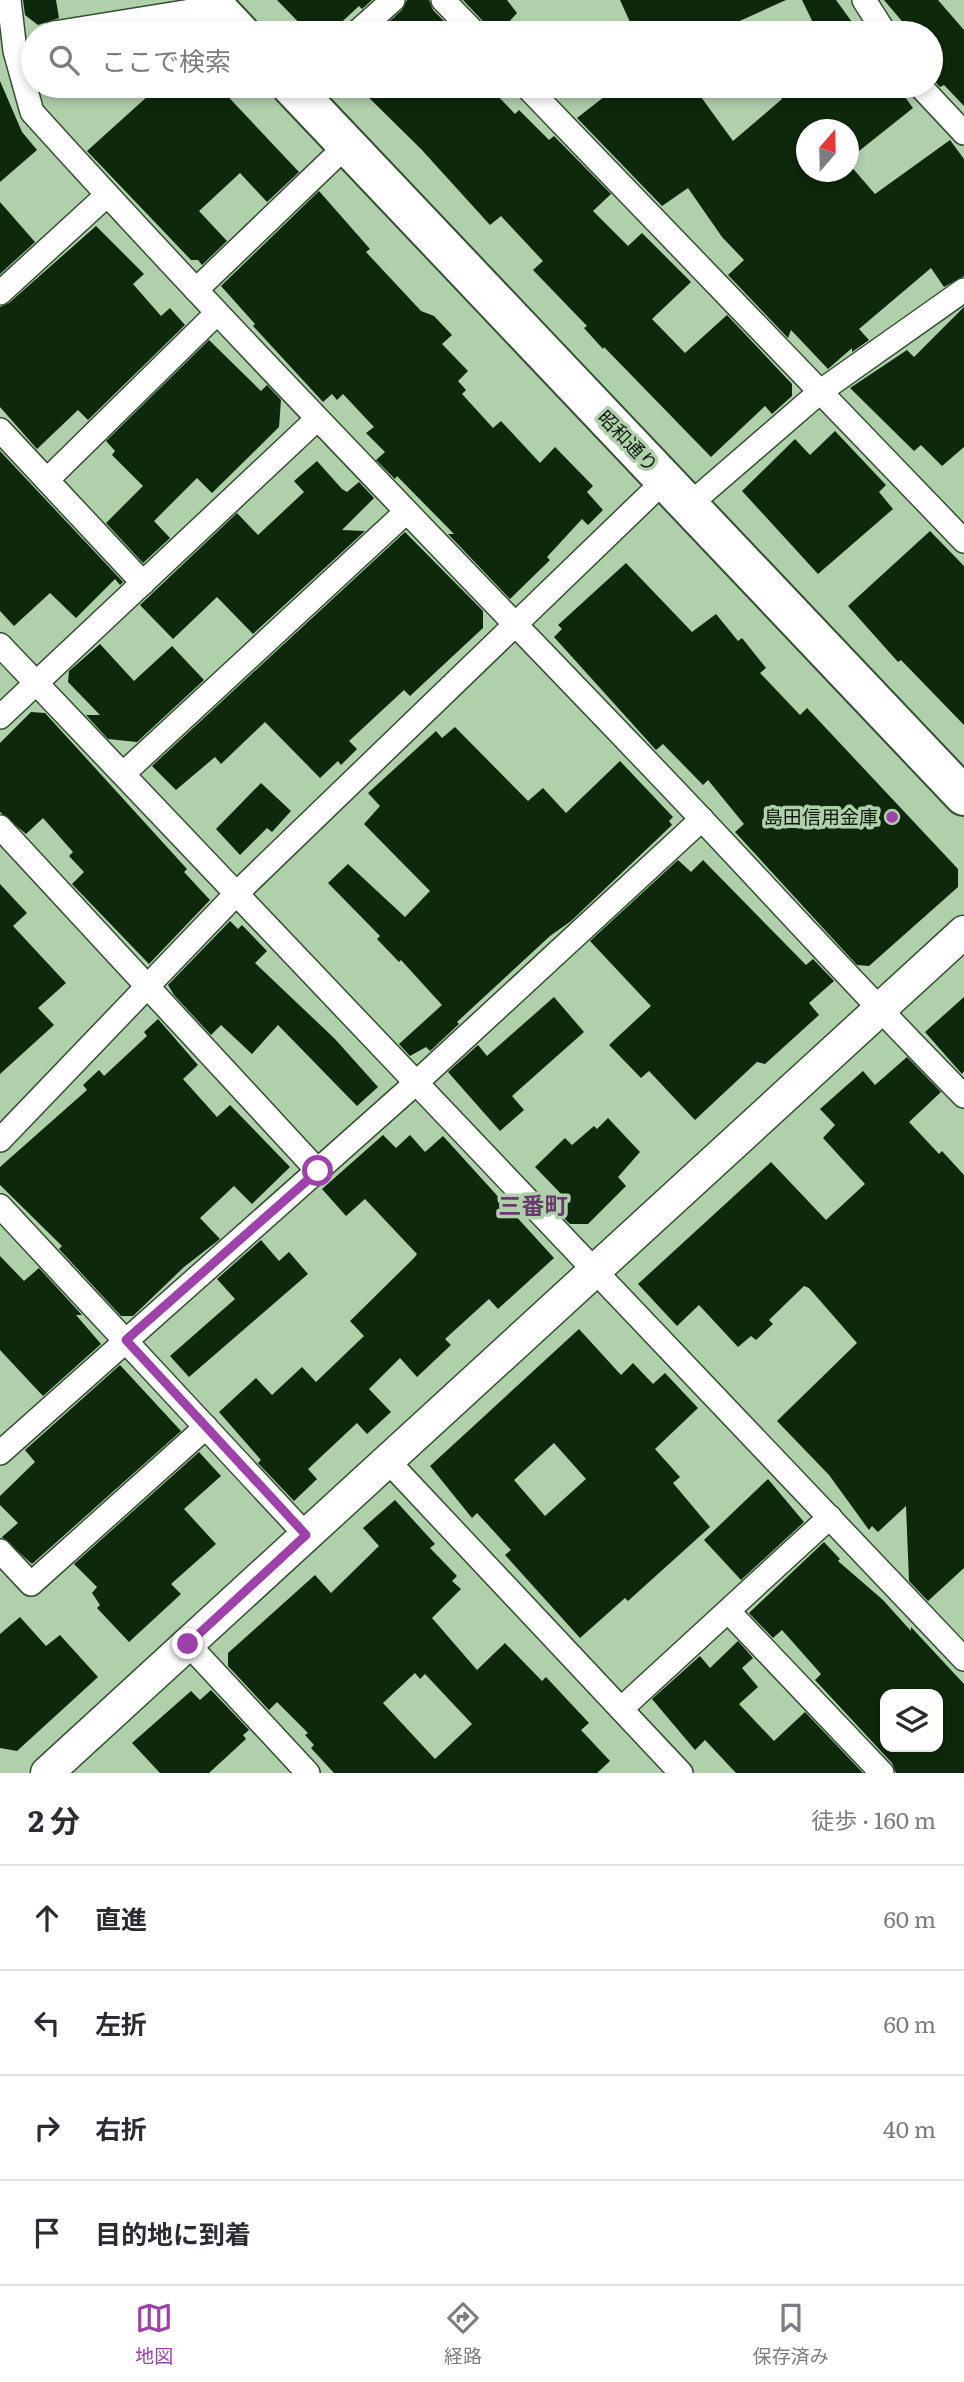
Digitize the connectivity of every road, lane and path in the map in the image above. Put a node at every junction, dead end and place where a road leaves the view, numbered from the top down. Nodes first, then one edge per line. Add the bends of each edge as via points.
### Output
1 (9, 0) edge
2 (393, 0) edge
3 (443, 0) edge
4 (864, 0) edge
5 (222, 13) edge
6 (155, 21) edge
7 (369, 21) edge
8 (463, 21) edge
9 (877, 21) edge
10 (12, 46) edge
11 (21, 74) edge
12 (29, 98) edge
13 (304, 98) edge
14 (538, 98) edge
15 (931, 98) edge
16 (964, 134) edge
17 (347, 145) junction
18 (107, 195) junction
19 (196, 290) junction
20 (964, 290) edge
21 (0, 293) edge
22 (217, 313) junction
23 (821, 391) junction
24 (316, 420) junction
25 (0, 430) edge
26 (47, 480) junction
27 (677, 492) junction
28 (406, 512) junction
29 (964, 541) edge
30 (143, 583) junction
31 (515, 624) junction
32 (0, 645) edge
33 (36, 683) junction
34 (0, 717) edge
35 (123, 774) junction
36 (964, 796) edge
37 (702, 819) junction
38 (0, 827) edge
39 (237, 893) junction
40 (964, 932) edge
41 (148, 986) junction
42 (878, 1009) junction
43 (417, 1082) junction
44 (964, 1096) edge
45 (0, 1139) edge
46 (318, 1171) junction
47 (0, 1206) edge
48 (594, 1268) junction
49 (126, 1340) junction
50 (206, 1427) junction
51 (0, 1453) edge
52 (387, 1460) junction
53 (830, 1517) junction
54 (306, 1535) junction
55 (0, 1550) edge
56 (728, 1611) junction
57 (188, 1644) junction
58 (964, 1658) edge
59 (621, 1709) junction
60 (47, 1773) edge
61 (308, 1773) edge
62 (681, 1773) edge
63 (882, 1773) edge

1 - 10 street
2 - 7 street
3 - 8 street
4 - 9 street
5 - 6 street
10 - 11 street
12 - 18 street via 33,112
13 - 17 highway, 昭和通り
14 - 23 street
15 - 16 street
17 - 19 street
17 - 27 highway, 昭和通り
18 - 19 street
18 - 21 street
19 - 22 street
20 - 23 street
22 - 24 street
22 - 26 street
23 - 27 street
23 - 29 street
24 - 28 street
24 - 30 street
25 - 26 street
26 - 30 street
27 - 31 street
27 - 36 highway, 昭和通り
28 - 31 street
28 - 35 street
30 - 33 street
31 - 37 street
31 - 39 street
32 - 33 street
33 - 34 street
33 - 35 street
35 - 39 street
37 - 42 street
37 - 43 street
38 - 41 street
39 - 41 street
39 - 43 street
40 - 42 street
41 - 45 street
41 - 46 street
42 - 44 street
42 - 48 street
43 - 46 street
43 - 48 street
46 - 49 street
47 - 49 street
48 - 52 street
48 - 53 street
49 - 50 street
49 - 51 street
50 - 54 street
50 - 55 street via 32,1584
52 - 54 street
52 - 59 street
53 - 56 street
53 - 58 street
54 - 57 street
56 - 59 street
56 - 63 street
57 - 60 street
57 - 61 street
59 - 62 street

